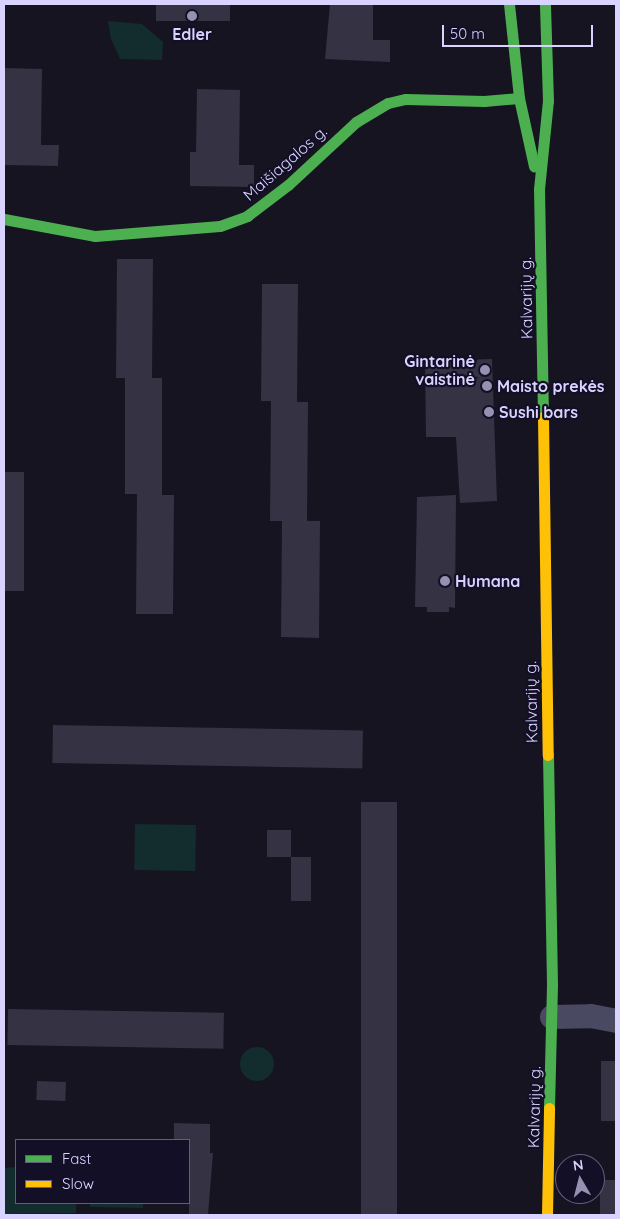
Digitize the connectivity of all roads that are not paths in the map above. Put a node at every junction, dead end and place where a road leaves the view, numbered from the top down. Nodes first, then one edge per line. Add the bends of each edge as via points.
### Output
1 (509, 4) edge
2 (545, 4) edge
3 (519, 98) junction
4 (539, 189) junction
5 (4, 219) edge
6 (552, 1017) junction
7 (616, 1021) edge
8 (547, 1215) edge

1 - 3 main road, Kalvarijų g.
2 - 4 main road, Kalvarijų g. via 548,101
3 - 4 main road, Kalvarijų g.
3 - 5 main road, Maišiagalos g. via 484,101 406,99 388,103 356,122 288,185 258,208 237,222 220,226 95,236
4 - 6 main road, Kalvarijų g.
6 - 7 street via 591,1016
6 - 8 main road, Kalvarijų g.

